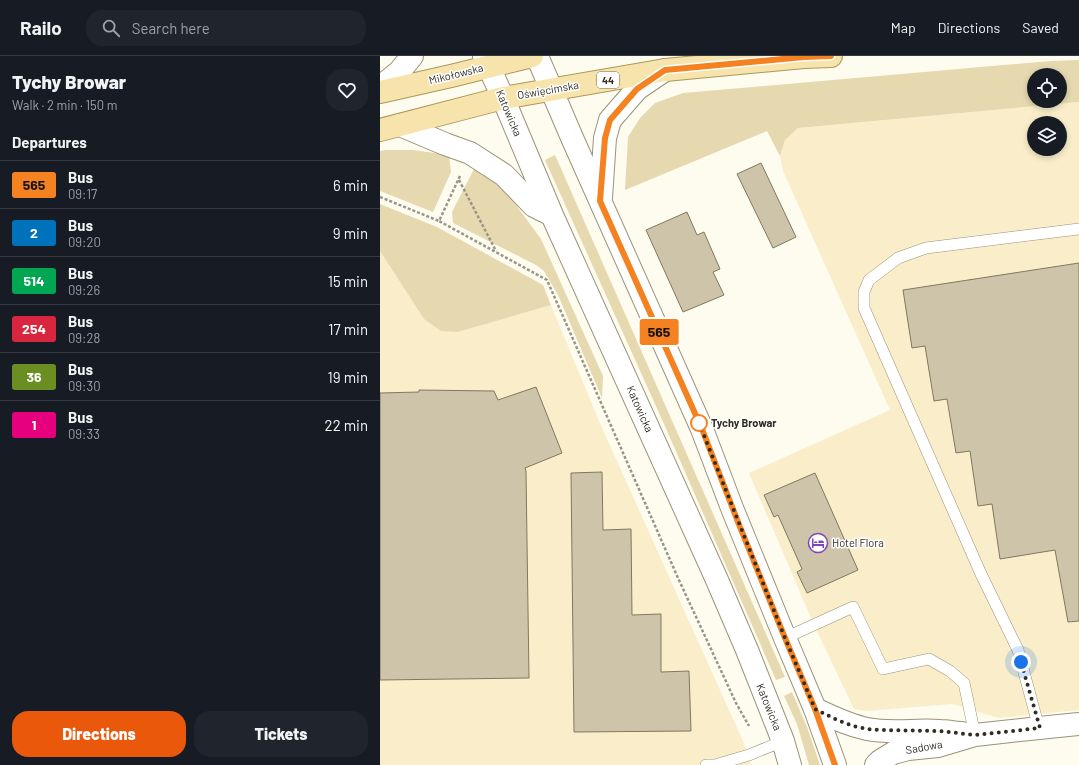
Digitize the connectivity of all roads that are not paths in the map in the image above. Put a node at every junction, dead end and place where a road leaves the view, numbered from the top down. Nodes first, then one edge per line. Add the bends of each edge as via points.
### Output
1 (412, 56) edge
2 (532, 56) edge
3 (537, 56) edge
4 (831, 56) edge
5 (487, 61) edge
6 (665, 70) junction
7 (380, 87) edge
8 (551, 90) junction
9 (380, 92) edge
10 (503, 98) junction
11 (390, 127) edge
12 (600, 201) junction
13 (552, 215) junction
14 (1079, 229) edge
15 (785, 638) junction
16 (815, 709) junction
17 (1079, 724) edge
18 (1040, 728) junction
19 (975, 735) junction
20 (783, 741) junction
21 (706, 765) edge
22 (790, 765) edge
23 (835, 765) edge
24 (876, 765) edge

1 - 7 main road via 399,72
2 - 5 main road, Mikołowska
3 - 8 main road
4 - 6 main road, Oświęcimska / 44
5 - 9 main road, Mikołowska via 451,76
5 - 10 main road, Katowicka
6 - 8 main road, Oświęcimska / 44
6 - 12 main road via 637,89 610,120 605,138
8 - 10 main road, Oświęcimska / 44
8 - 12 main road
10 - 11 main road, 44
10 - 13 main road, Katowicka
11 - 13 main road via 470,153 504,175 534,206
12 - 15 main road via 702,429
13 - 20 main road, Katowicka via 717,580
14 - 18 lane via 926,248 898,258 869,280 864,292 864,308 981,574 1018,650
15 - 16 main road
15 - 19 lane via 853,607 883,669 929,658 964,683
16 - 19 main road, Sadowa via 837,720 868,729 940,731
16 - 23 main road
17 - 18 main road, Sadowa
18 - 19 main road, Sadowa
19 - 24 main road, Sadowa via 938,746 893,753
20 - 21 lane via 758,752 715,765
20 - 22 main road, Katowicka

